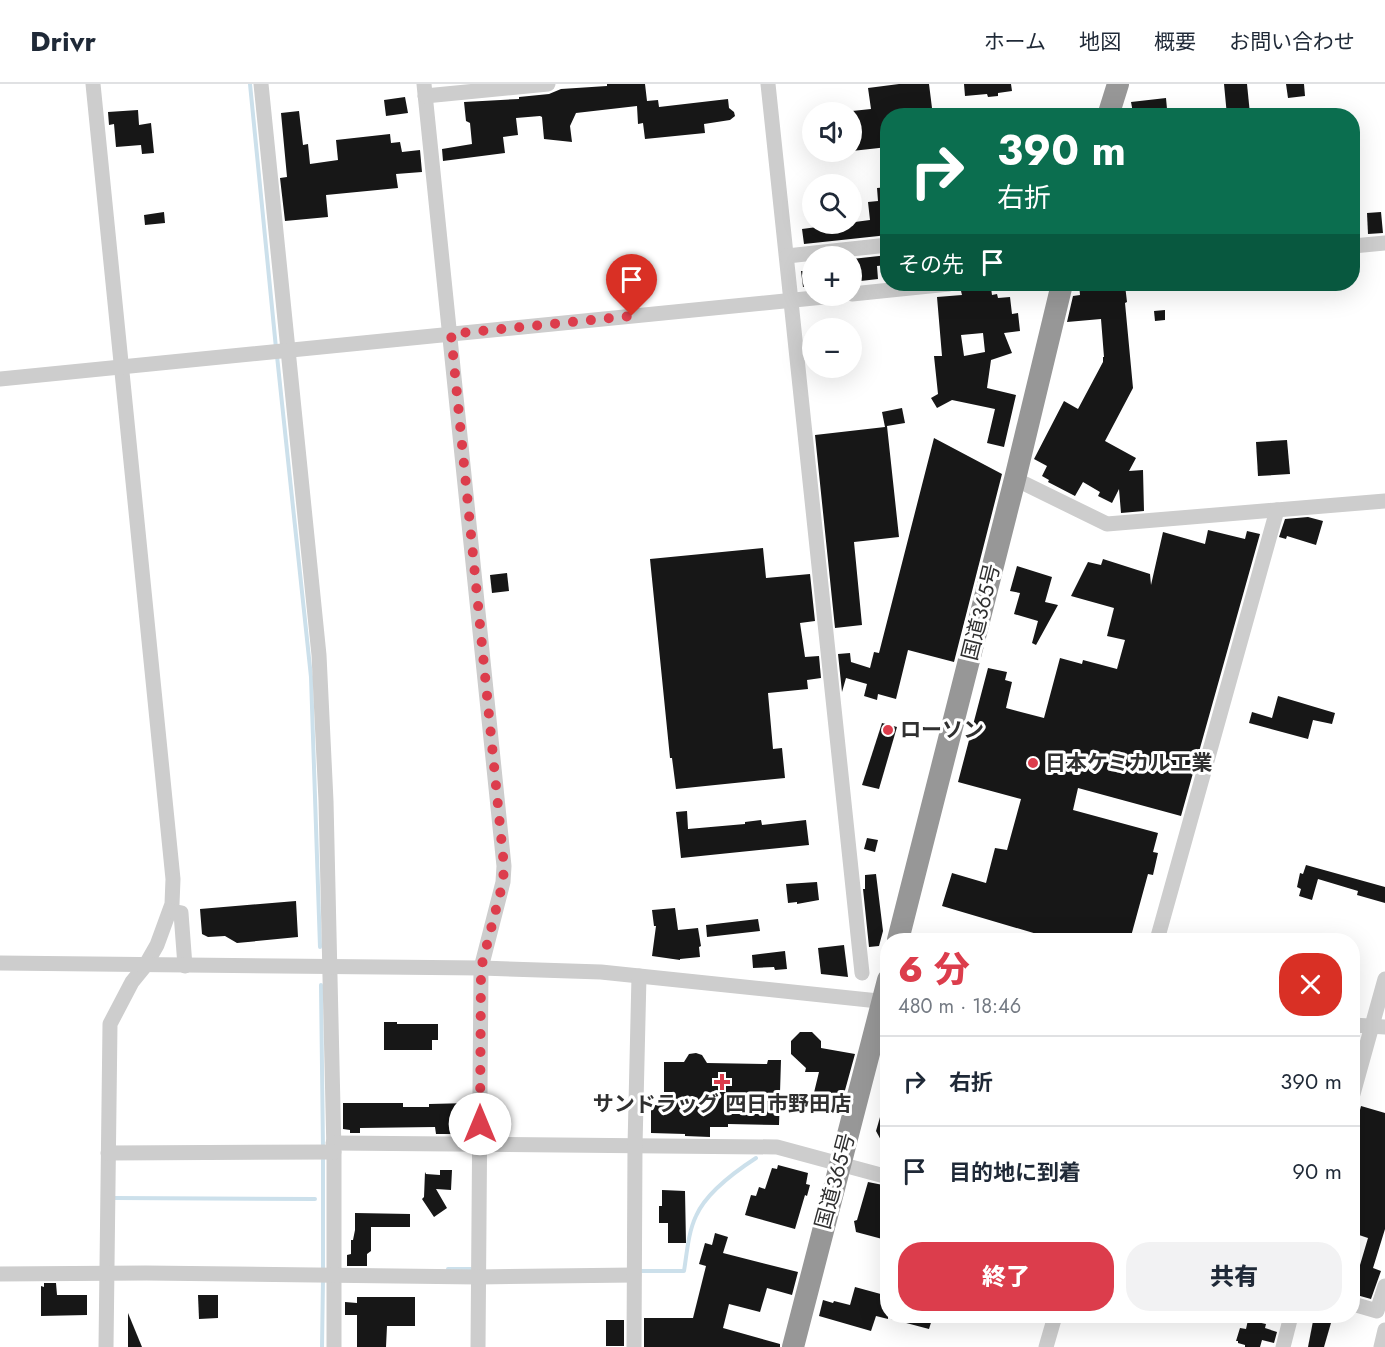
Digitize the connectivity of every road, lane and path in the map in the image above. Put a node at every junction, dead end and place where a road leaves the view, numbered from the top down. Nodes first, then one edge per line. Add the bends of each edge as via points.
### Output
1 (93, 84) edge
2 (261, 84) edge
3 (548, 84) edge
4 (768, 84) edge
5 (1119, 84) edge
6 (424, 90) edge
7 (1109, 102) edge
8 (1385, 243) edge
9 (1360, 245) edge
10 (880, 246) edge
11 (787, 256) junction
12 (881, 291) edge
13 (1060, 291) edge
14 (862, 293) edge
15 (802, 299) edge
16 (791, 300) junction
17 (451, 334) junction
18 (287, 350) junction
19 (121, 367) junction
20 (0, 379) edge
21 (1015, 478) junction
22 (1385, 501) edge
23 (1276, 510) junction
24 (170, 910) junction
25 (900, 933) edge
26 (1159, 933) edge
27 (0, 963) edge
28 (145, 966) junction
29 (186, 966) junction
30 (329, 966) junction
31 (481, 968) junction
32 (862, 974) dead end
33 (639, 976) junction
34 (1385, 979) edge
35 (880, 994) edge
36 (880, 1016) edge
37 (1360, 1025) edge
38 (1378, 1026) edge
39 (1360, 1075) edge
40 (480, 1145) junction
41 (634, 1146) junction
42 (333, 1149) junction
43 (108, 1153) junction
44 (840, 1162) junction
45 (880, 1174) edge
46 (0, 1274) edge
47 (106, 1274) junction
48 (333, 1274) junction
49 (634, 1275) junction
50 (478, 1277) junction
51 (1385, 1286) edge
52 (1360, 1306) edge
53 (1053, 1323) edge
54 (1289, 1323) edge
55 (1385, 1330) edge
56 (106, 1347) edge
57 (333, 1347) edge
58 (478, 1347) edge
59 (634, 1347) edge
60 (792, 1347) edge
61 (1046, 1347) edge
62 (1283, 1347) edge
63 (1381, 1347) edge

1 - 19 street
2 - 18 street
3 - 6 street
4 - 11 street
5 - 7 highway
6 - 17 street
8 - 9 street
10 - 11 street
11 - 16 street
12 - 14 street
13 - 21 highway, 国道365号
15 - 16 street
16 - 17 street
16 - 32 street
17 - 18 street
17 - 31 street via 504,866
18 - 19 street
18 - 30 street via 319,656
19 - 20 street
19 - 24 street via 172,867
21 - 23 street via 1107,524
21 - 25 highway, 国道365号
22 - 23 street
23 - 26 street
24 - 28 street
24 - 29 street via 181,913
27 - 28 street
28 - 29 street
28 - 43 street via 132,982 111,1024
29 - 30 street
30 - 31 street
30 - 42 street
31 - 33 street
31 - 40 street
33 - 35 street
33 - 41 street
34 - 38 street
36 - 44 highway, 国道365号
37 - 38 street
38 - 39 street
40 - 41 street
40 - 42 street
40 - 50 street
41 - 44 street via 777,1147
41 - 49 street
42 - 43 street
42 - 48 street
43 - 47 street
44 - 45 street
44 - 60 highway, 国道365号
46 - 47 street
47 - 48 street
47 - 56 street
48 - 50 street
48 - 57 street
49 - 50 street
49 - 59 street
50 - 58 street
51 - 52 street via 1377,1311
53 - 61 street
54 - 62 street
55 - 63 street

